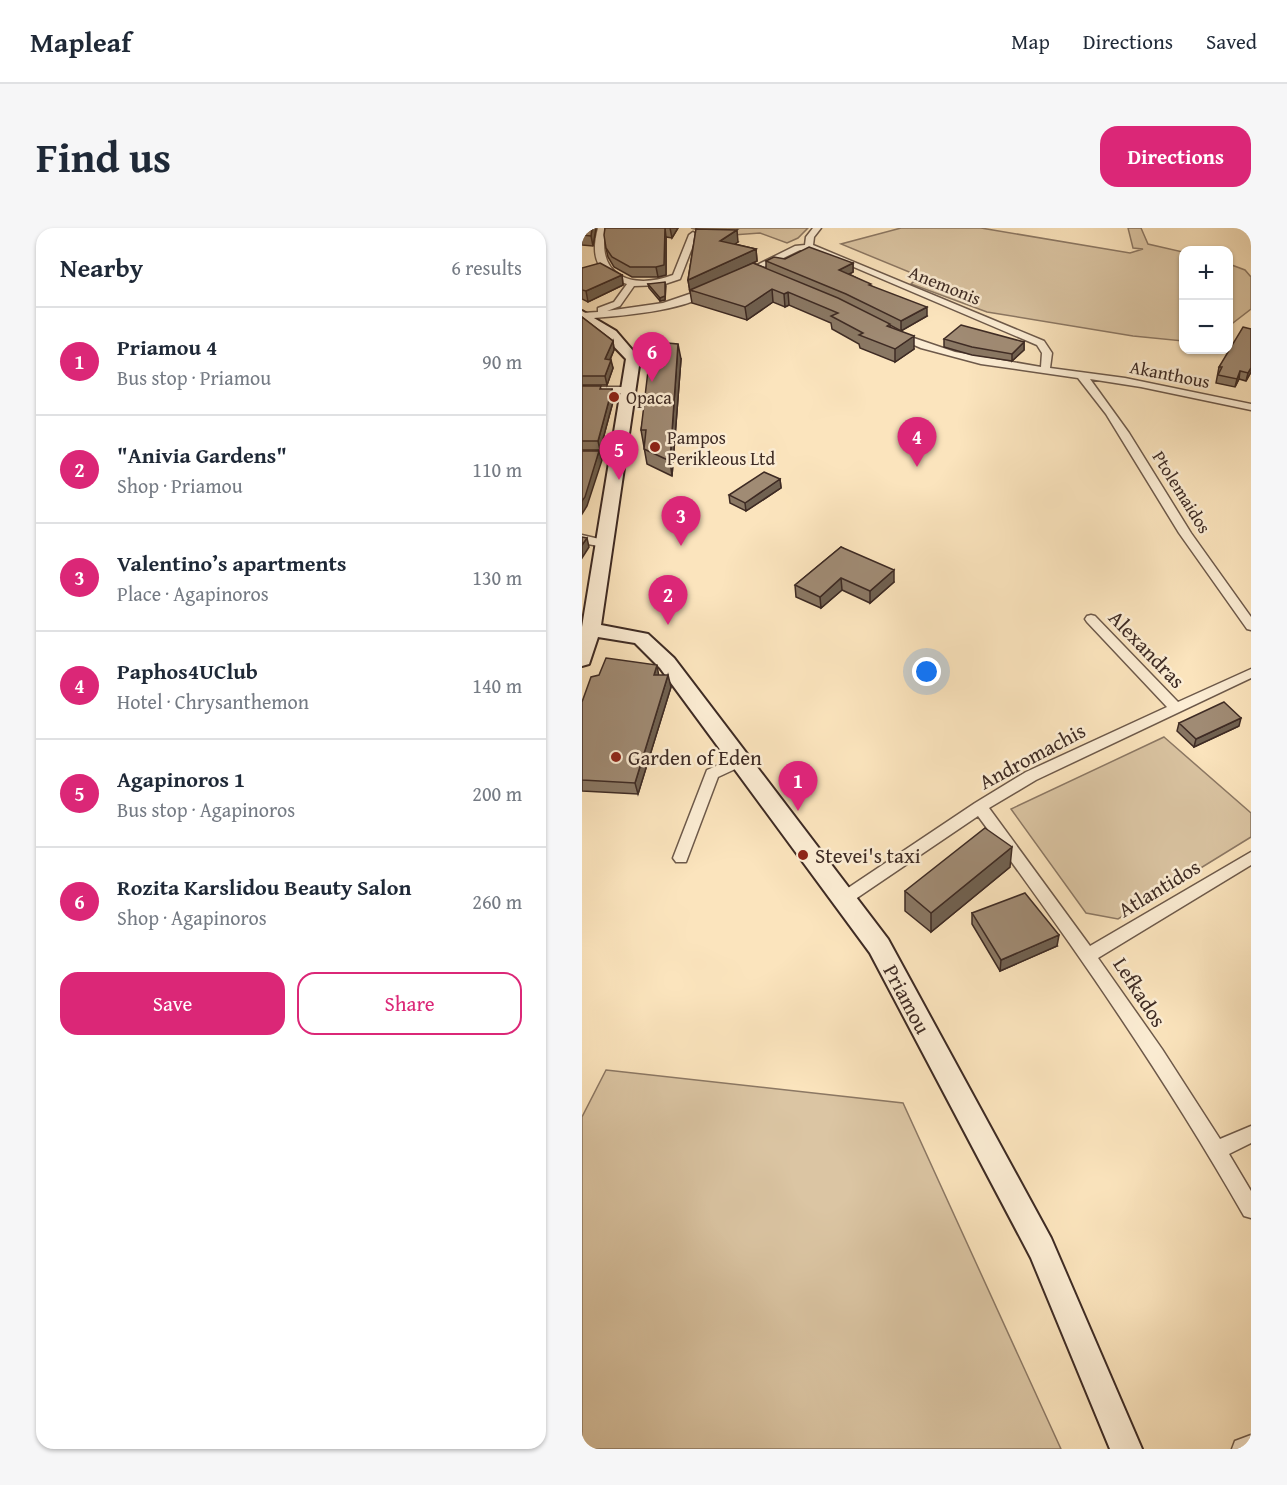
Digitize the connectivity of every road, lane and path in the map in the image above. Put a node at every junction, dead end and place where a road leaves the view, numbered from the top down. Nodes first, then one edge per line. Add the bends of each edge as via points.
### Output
1 (602, 228) edge
2 (817, 228) edge
3 (693, 236) edge
4 (590, 239) edge
5 (809, 246) junction
6 (753, 269) junction
7 (763, 274) edge
8 (597, 276) edge
9 (733, 279) edge
10 (723, 284) edge
11 (630, 286) junction
12 (583, 316) edge
13 (884, 330) edge
14 (1045, 371) junction
15 (1082, 376) junction
16 (582, 390) edge
17 (628, 390) junction
18 (1251, 407) edge
19 (582, 454) edge
20 (619, 455) junction
21 (582, 539) edge
22 (604, 543) junction
23 (590, 592) edge
24 (1091, 619) dead end
25 (1251, 626) edge
26 (591, 630) junction
27 (582, 659) edge
28 (1251, 673) edge
29 (1176, 706) junction
30 (741, 760) junction
31 (980, 807) junction
32 (681, 858) dead end
33 (1251, 858) edge
34 (845, 898) junction
35 (1089, 955) junction
36 (1251, 1134) edge
37 (1217, 1150) junction
38 (1251, 1209) edge
39 (1251, 1446) edge
40 (1126, 1449) edge
41 (1243, 1449) edge

1 - 4 street
2 - 5 street
3 - 11 street via 677,277
5 - 6 street
5 - 14 street, Anemonis via 1041,343 1047,353
6 - 7 street
6 - 9 street
8 - 11 street
10 - 12 street via 670,305
11 - 12 street via 617,304
12 - 17 street via 611,332 633,359
13 - 14 street, Akanthous via 968,360
14 - 15 street, Akanthous
15 - 18 street, Akanthous
15 - 25 street, Ptolemaidos via 1128,439 1185,534
16 - 17 street
17 - 20 street
19 - 20 street
20 - 22 street
21 - 22 street
22 - 23 street
23 - 26 street
24 - 29 street, Alexandras
26 - 27 street
26 - 30 street, Priamou via 641,638 650,644
28 - 29 street, Andromachis
29 - 31 street, Andromachis via 1031,776
30 - 32 street via 712,774
30 - 34 street, Priamou
31 - 34 street, Andromachis
31 - 35 street, Lefkados
33 - 35 street, Atlantidos
34 - 40 street, Priamou via 879,946 1041,1248
35 - 37 street, Lefkados
36 - 37 street
37 - 38 street, Lefkados
39 - 41 street

